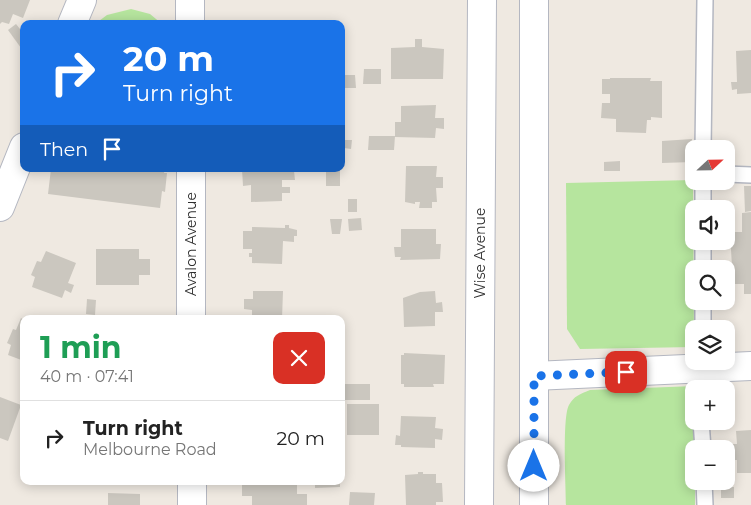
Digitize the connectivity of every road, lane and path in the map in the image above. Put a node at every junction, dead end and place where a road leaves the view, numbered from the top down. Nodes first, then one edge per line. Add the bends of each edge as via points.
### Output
1 (82, 0) edge
2 (190, 0) edge
3 (482, 0) edge
4 (534, 0) edge
5 (705, 0) edge
6 (74, 20) edge
7 (190, 20) edge
8 (703, 140) edge
9 (20, 157) edge
10 (191, 172) edge
11 (735, 174) edge
12 (751, 175) edge
13 (0, 207) edge
14 (191, 315) edge
15 (751, 366) edge
16 (703, 373) edge
17 (534, 376) junction
18 (192, 485) edge
19 (704, 490) edge
20 (192, 505) edge
21 (479, 505) edge
22 (534, 505) edge
23 (705, 505) edge

1 - 6 street
2 - 7 street
3 - 21 street, Wise Avenue
4 - 17 street
5 - 8 lane
9 - 13 street
10 - 14 street, Avalon Avenue
11 - 12 lane
15 - 16 street
16 - 17 street
17 - 22 street
18 - 20 street
19 - 23 lane

